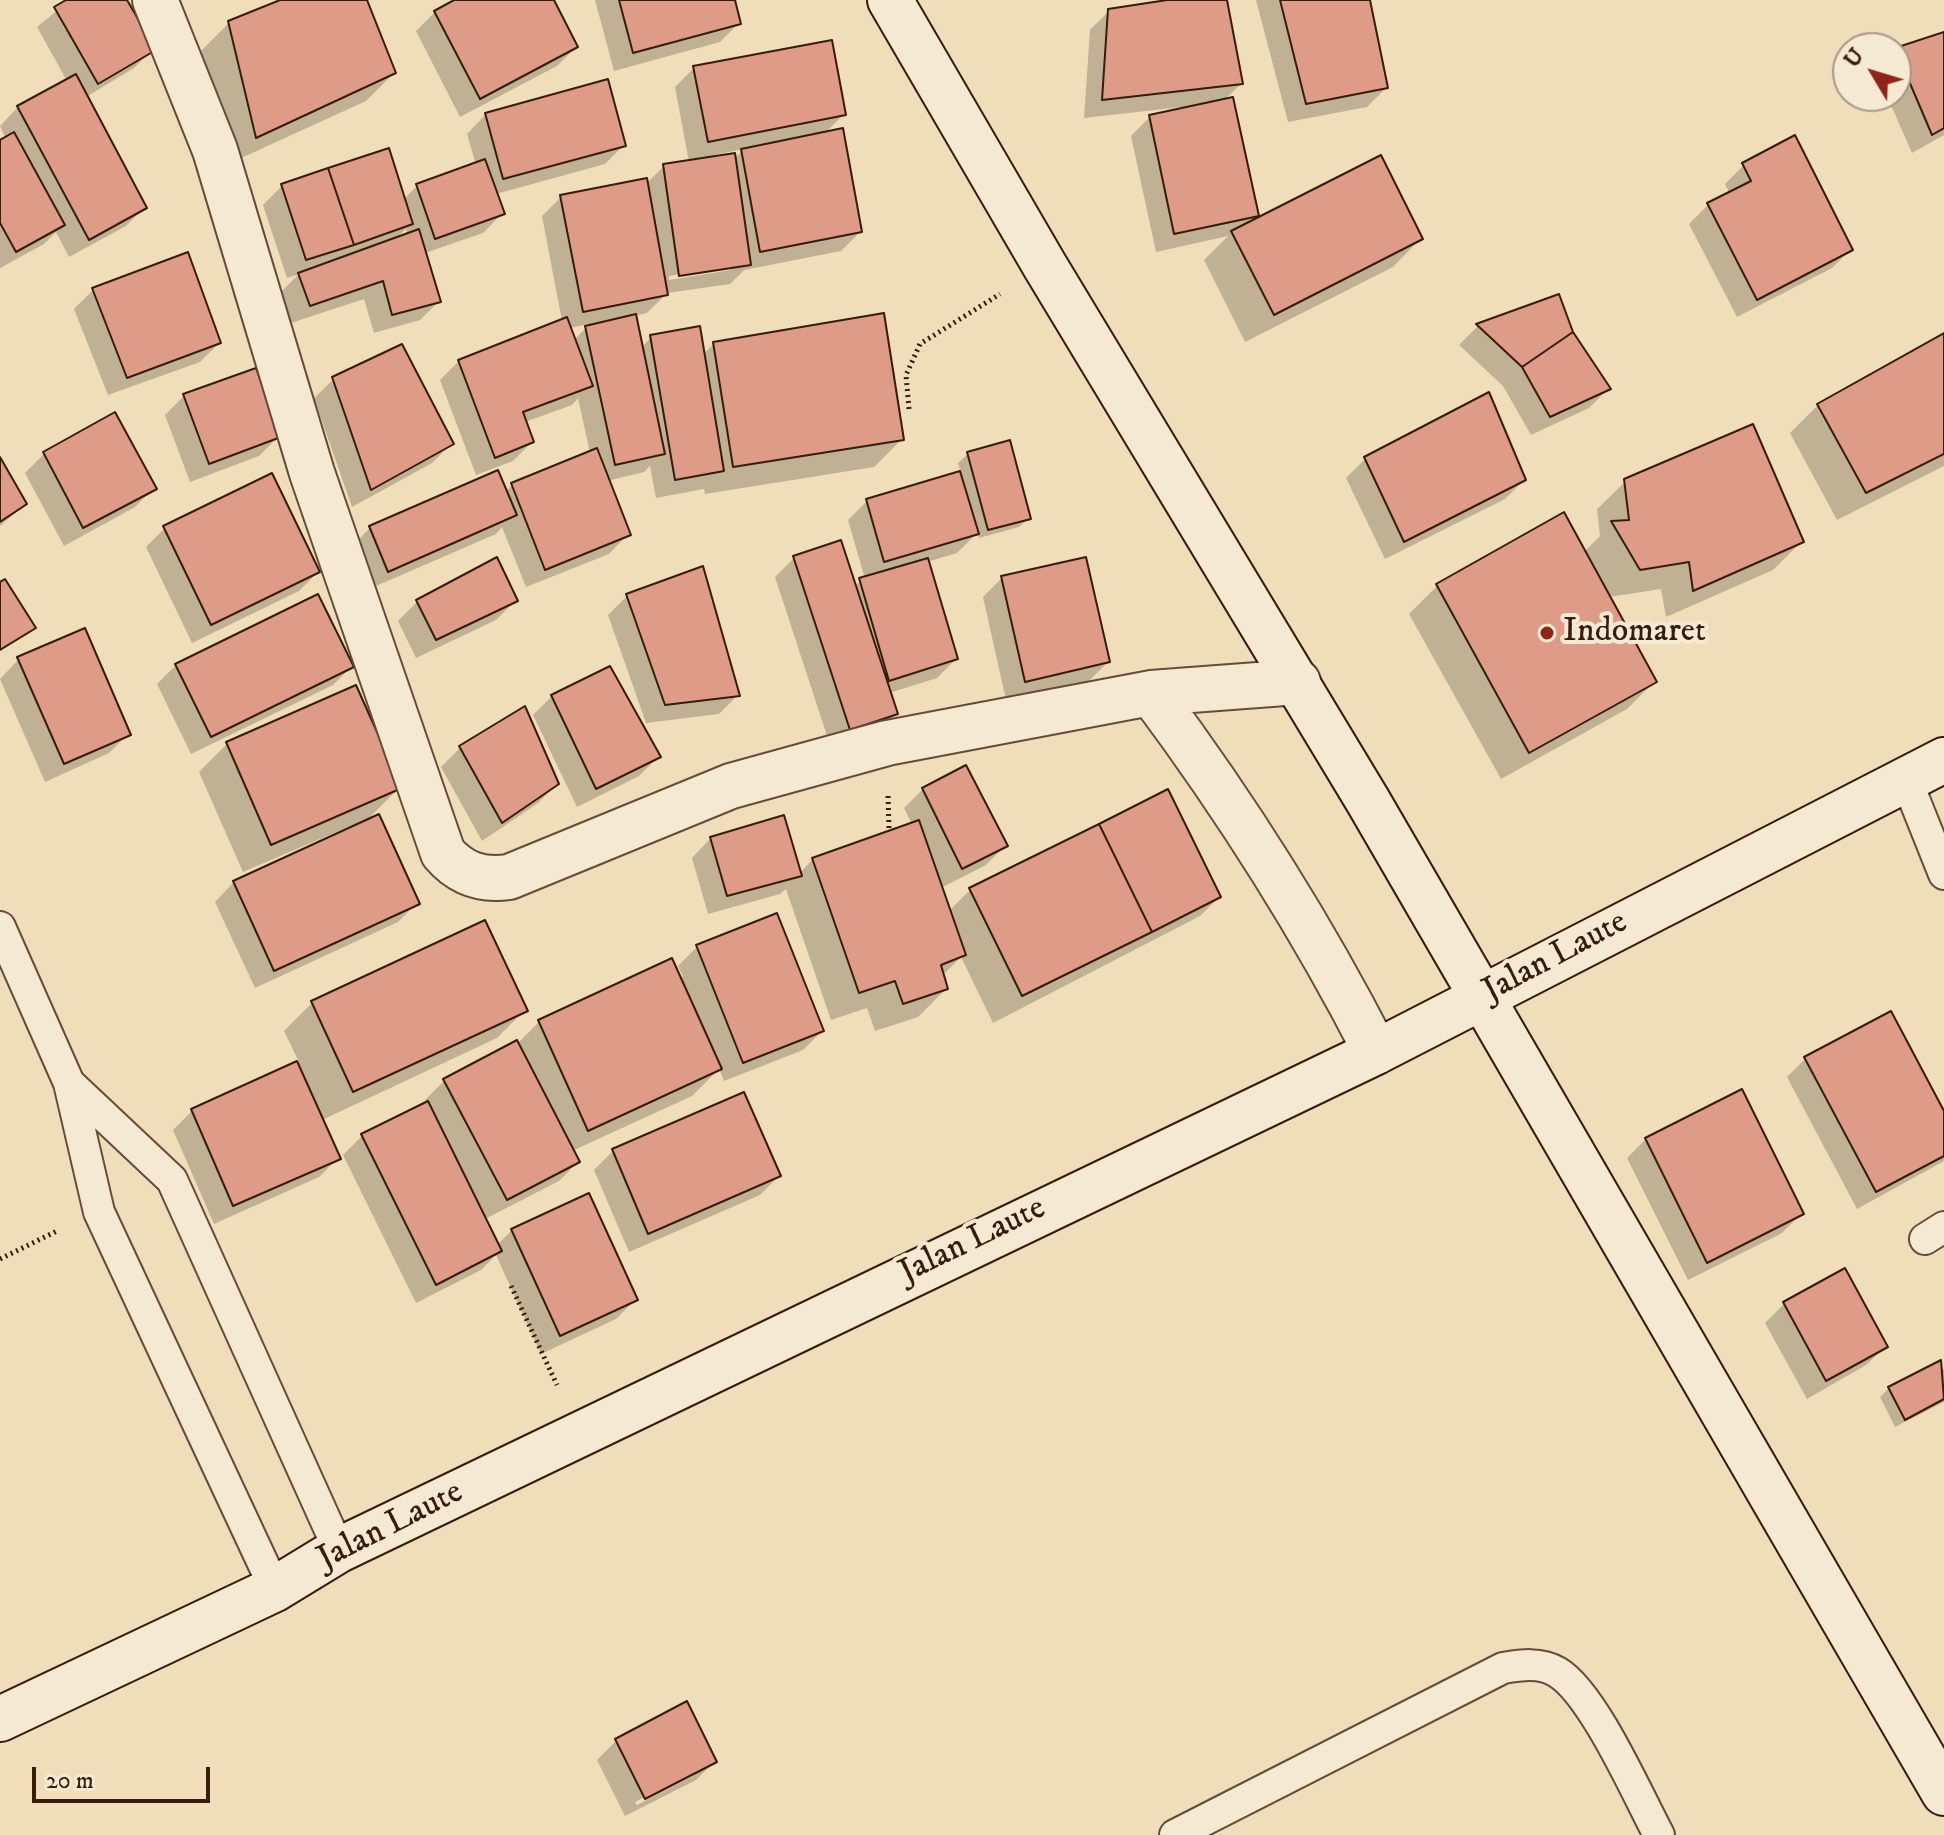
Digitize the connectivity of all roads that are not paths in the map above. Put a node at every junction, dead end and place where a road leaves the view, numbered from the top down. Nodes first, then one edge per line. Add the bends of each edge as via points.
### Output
1 (155, 0) edge
2 (890, 0) edge
3 (1298, 682) junction
4 (1151, 693) junction
5 (1944, 760) edge
6 (1906, 779) junction
7 (1944, 874) edge
8 (0, 927) edge
9 (1482, 998) junction
10 (1376, 1052) junction
11 (69, 1083) junction
12 (339, 1550) junction
13 (275, 1589) junction
14 (0, 1719) edge
15 (1944, 1793) edge
16 (1175, 1835) edge
17 (1659, 1835) edge

1 - 4 street via 215,150 312,473 443,853 454,865 490,880 509,877 731,786 887,743
2 - 3 street
3 - 4 street
3 - 9 street
4 - 10 street via 1269,862
5 - 6 street, Jalan Laute
6 - 7 lane
6 - 9 street, Jalan Laute
8 - 11 lane
9 - 10 street, Jalan Laute
9 - 15 street
10 - 12 street, Jalan Laute
11 - 12 lane via 172,1180
11 - 13 lane via 99,1212
12 - 13 street, Jalan Laute
13 - 14 street, Jalan Laute
16 - 17 lane via 1503,1668 1528,1664 1557,1672 1586,1701

